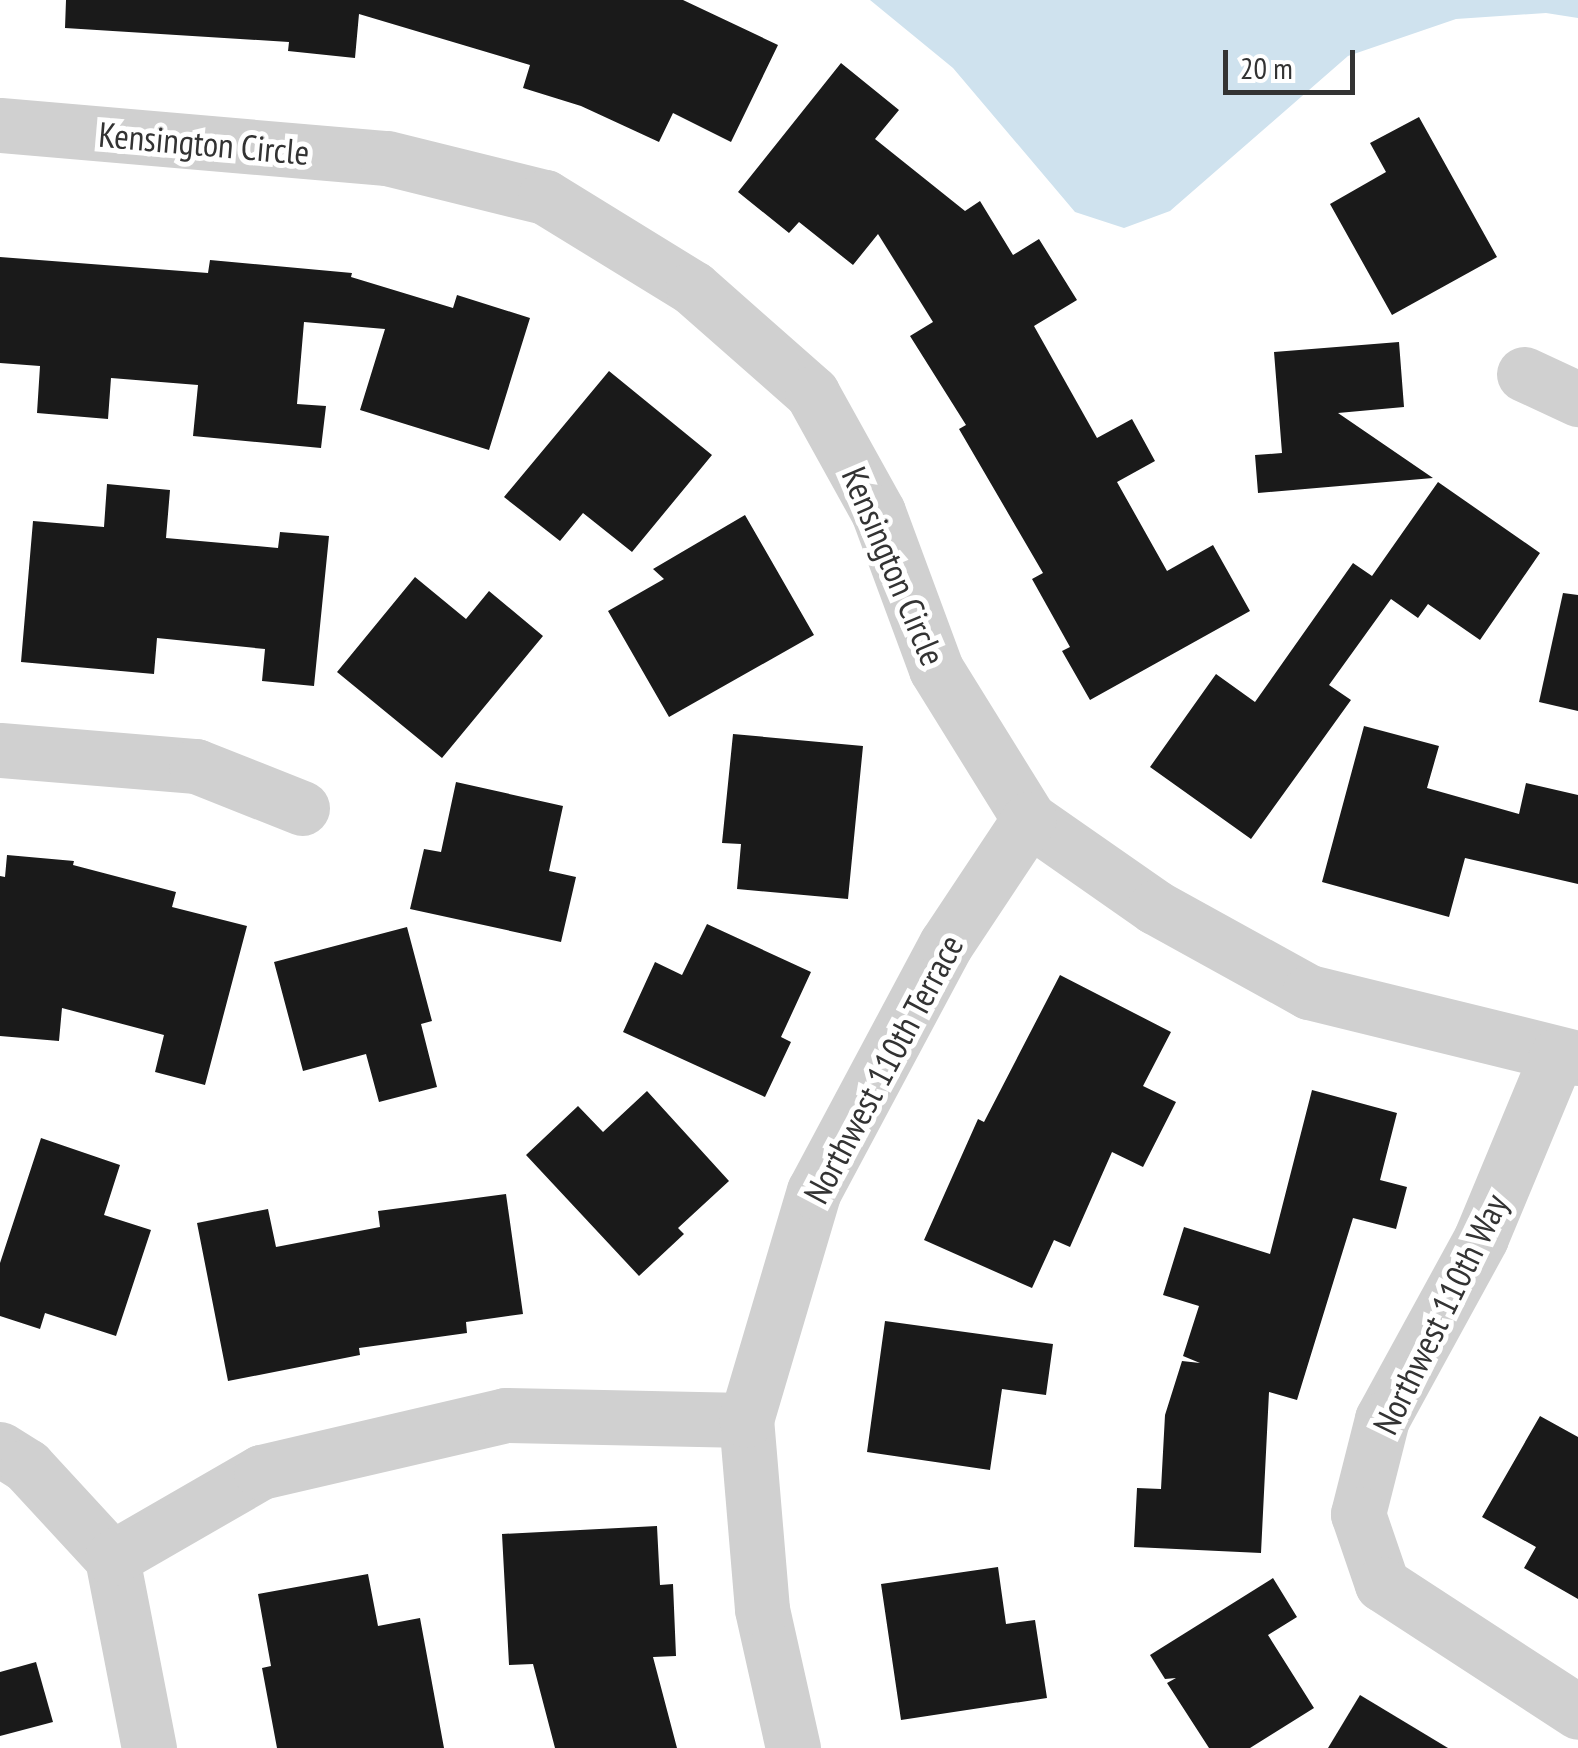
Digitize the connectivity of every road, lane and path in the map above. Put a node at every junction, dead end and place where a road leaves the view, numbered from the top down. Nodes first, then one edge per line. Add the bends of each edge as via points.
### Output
1 (0, 125) edge
2 (1524, 374) dead end
3 (1578, 400) edge
4 (0, 750) edge
5 (302, 808) dead end
6 (1028, 819) junction
7 (1567, 1056) edge
8 (746, 1420) junction
9 (0, 1448) edge
10 (112, 1558) junction
11 (1578, 1712) edge
12 (149, 1748) edge
13 (793, 1748) edge

1 - 6 street, Kensington Circle via 387,158 545,198 693,288 812,393 878,512 936,669
2 - 3 street
4 - 5 street via 196,766
6 - 7 street, Kensington Circle via 1154,907 1309,992
6 - 8 street, Northwest 110th Terrace via 946,944 814,1191
7 - 11 street, Northwest 110th Way via 1480,1238 1382,1419 1358,1514 1382,1584
8 - 10 street via 506,1414 261,1472
8 - 13 street, Northwest 110th Terrace via 762,1609
9 - 10 street via 26,1466
10 - 12 street

